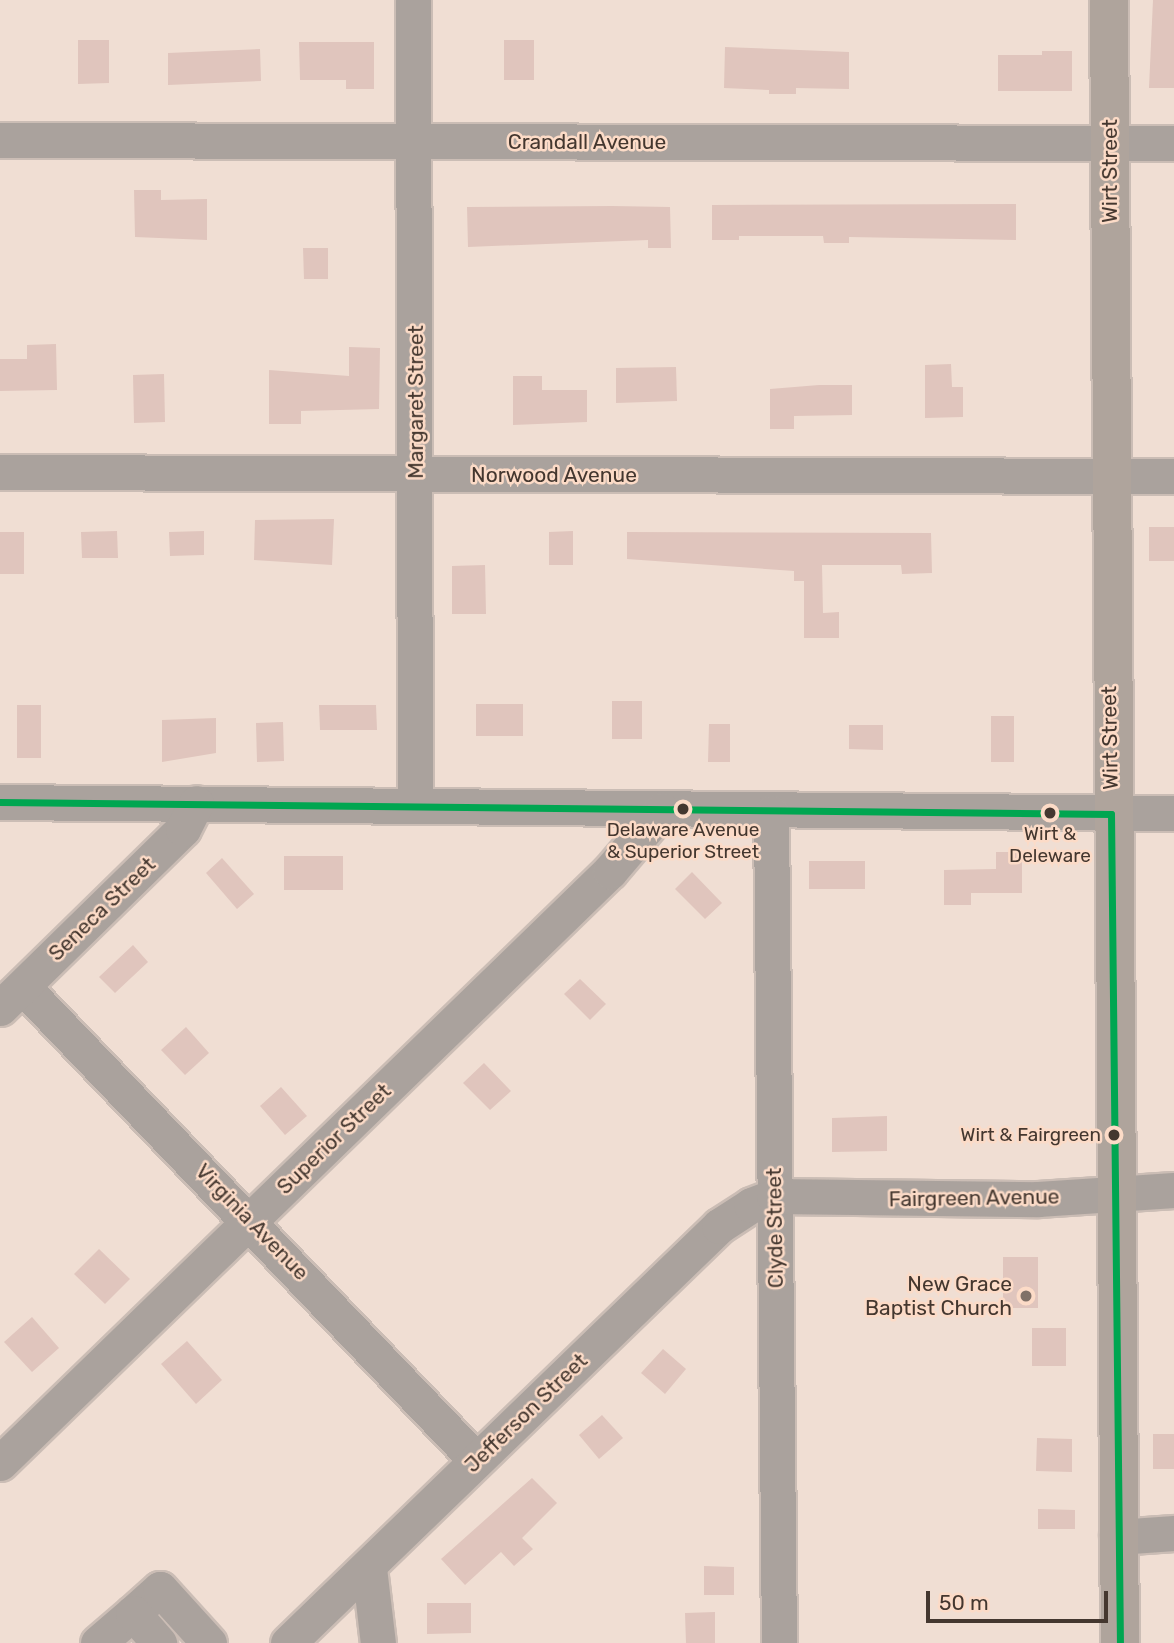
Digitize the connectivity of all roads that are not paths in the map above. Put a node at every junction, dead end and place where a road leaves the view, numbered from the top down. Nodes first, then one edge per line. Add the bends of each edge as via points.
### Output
1 (413, 0) edge
2 (1109, 0) edge
3 (0, 140) edge
4 (414, 141) junction
5 (1174, 143) edge
6 (1110, 144) junction
7 (0, 472) edge
8 (416, 475) junction
9 (1108, 476) junction
10 (1174, 476) edge
11 (0, 802) edge
12 (196, 803) junction
13 (415, 803) junction
14 (662, 810) junction
15 (771, 813) junction
16 (1174, 813) edge
17 (1111, 814) junction
18 (12, 998) edge
19 (1174, 1190) edge
20 (1114, 1194) junction
21 (774, 1196) junction
22 (250, 1220) junction
23 (476, 1460) junction
24 (0, 1463) edge
25 (1174, 1533) edge
26 (1117, 1537) junction
27 (369, 1569) junction
28 (133, 1613) junction
29 (98, 1643) edge
30 (159, 1643) edge
31 (209, 1643) edge
32 (288, 1643) edge
33 (378, 1643) edge
34 (779, 1643) edge
35 (1119, 1643) edge

1 - 4 street, Margaret Street
2 - 6 main road, Wirt Street
3 - 4 street, Crandall Avenue
4 - 6 street, Crandall Avenue
4 - 8 street, Margaret Street
5 - 6 street, Crandall Avenue
6 - 9 main road, Wirt Street
7 - 8 street, Norwood Avenue
8 - 9 street, Norwood Avenue
8 - 13 street, Margaret Street
9 - 10 street, Norwood Avenue
9 - 17 main road, Wirt Street
11 - 12 street
12 - 13 street
12 - 18 street, Seneca Street via 183,829
13 - 14 street via 593,804
14 - 15 street
14 - 22 street, Superior Street via 610,871
15 - 17 street
15 - 21 street, Clyde Street
16 - 17 street
17 - 20 main road, Wirt Street
18 - 22 street, Virginia Avenue
19 - 20 street, Fairgreen Avenue
20 - 21 street, Fairgreen Avenue
20 - 26 main road, Wirt Street
21 - 23 street, Jefferson Street via 719,1226
21 - 34 street, Clyde Street
22 - 23 street, Virginia Avenue
22 - 24 street, Superior Street
23 - 27 street, Jefferson Street
25 - 26 street
26 - 35 main road, Wirt Street
27 - 32 street, Jefferson Street
27 - 33 street
28 - 29 street
28 - 30 street
28 - 31 street via 160,1589

